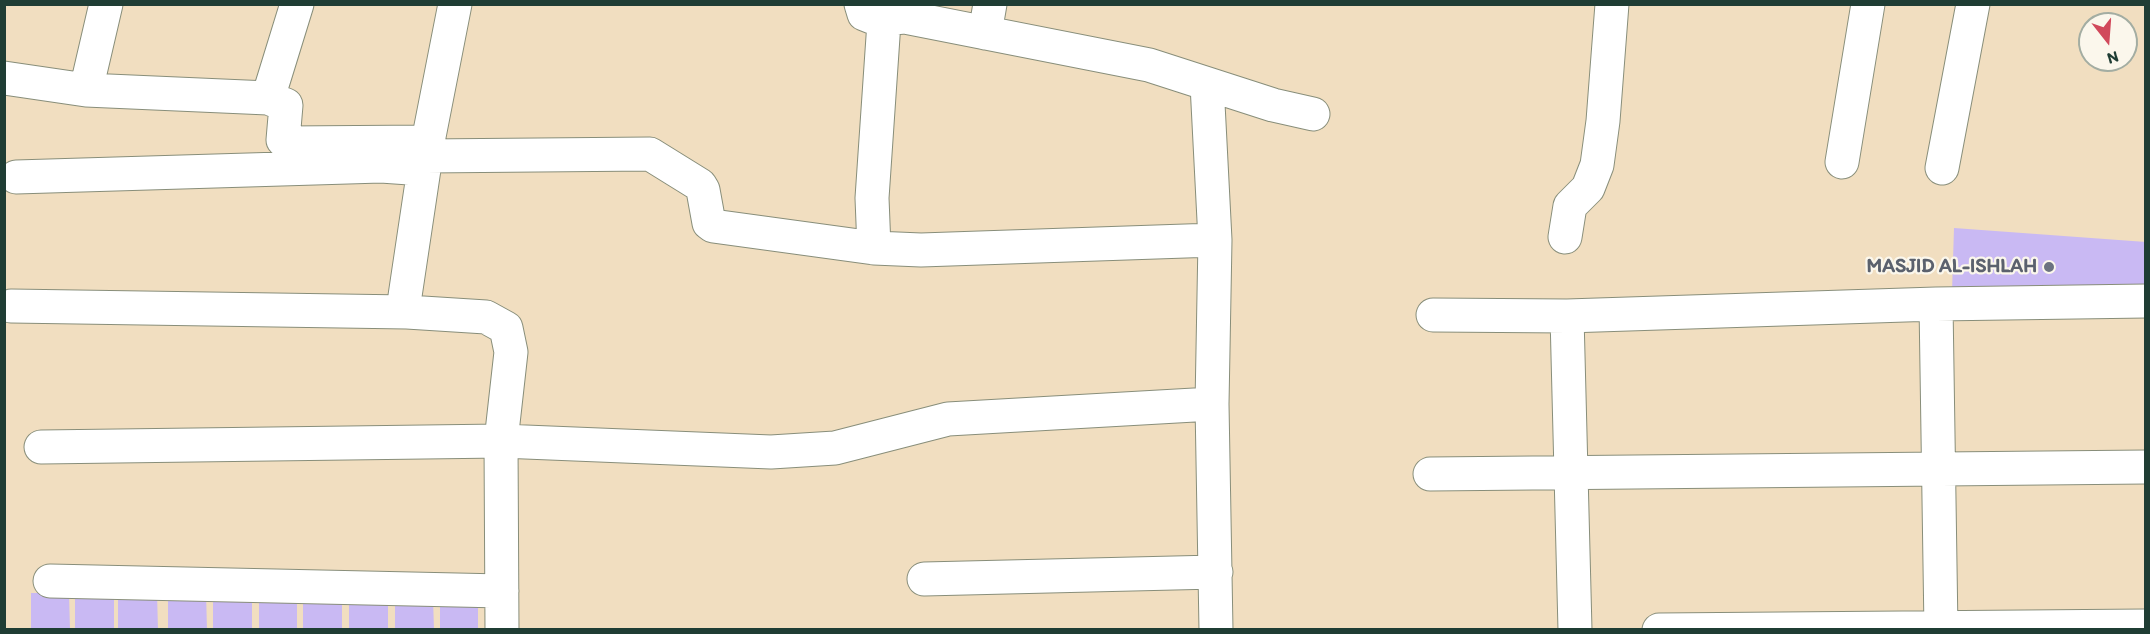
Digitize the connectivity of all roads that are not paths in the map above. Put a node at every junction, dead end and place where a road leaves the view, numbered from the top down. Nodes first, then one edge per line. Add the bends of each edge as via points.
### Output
1 (106, 4) edge
2 (297, 4) edge
3 (455, 4) edge
4 (1612, 4) edge
5 (1868, 4) edge
6 (1973, 4) edge
7 (872, 14) edge
8 (987, 19) edge
9 (4, 78) edge
10 (1207, 84) junction
11 (86, 90) junction
12 (268, 98) junction
13 (1313, 114) dead end
14 (426, 156) junction
15 (1842, 162) dead end
16 (1942, 168) dead end
17 (16, 177) dead end
18 (1565, 237) dead end
19 (1215, 240) junction
20 (874, 248) junction
21 (2145, 301) edge
22 (1936, 304) junction
23 (11, 306) dead end
24 (407, 312) junction
25 (1433, 315) dead end
26 (1567, 316) junction
27 (1212, 404) junction
28 (501, 441) junction
29 (41, 447) dead end
30 (2145, 467) edge
31 (1939, 469) junction
32 (1570, 473) junction
33 (1430, 474) dead end
34 (1216, 572) junction
35 (924, 579) dead end
36 (50, 580) dead end
37 (502, 591) junction
38 (2145, 626) edge
39 (1941, 628) edge
40 (502, 630) edge
41 (1216, 630) edge
42 (1575, 630) edge
43 (1659, 630) edge

1 - 11 street
2 - 12 street
3 - 14 street
4 - 18 street via 1597,165 1588,188 1570,206
5 - 15 street
6 - 16 street
7 - 8 street via 893,18
7 - 20 street
8 - 10 street
9 - 11 street
10 - 13 street
10 - 19 street
11 - 12 street
12 - 14 street via 286,105 286,143
14 - 17 street via 381,166
14 - 20 street via 650,154 700,185 713,226
14 - 24 street via 405,296
19 - 20 street via 921,250
19 - 27 street
21 - 22 street
22 - 26 street
22 - 31 street
23 - 24 street
24 - 28 street via 486,317 506,328 511,352
25 - 26 street
26 - 32 street
27 - 28 street via 948,419 835,448 771,452
27 - 34 street
28 - 29 street
28 - 37 street
30 - 31 street
31 - 32 street
31 - 39 street
32 - 33 street
32 - 42 street
34 - 35 street
34 - 41 street
36 - 37 street
37 - 40 street
38 - 39 street
39 - 43 street

